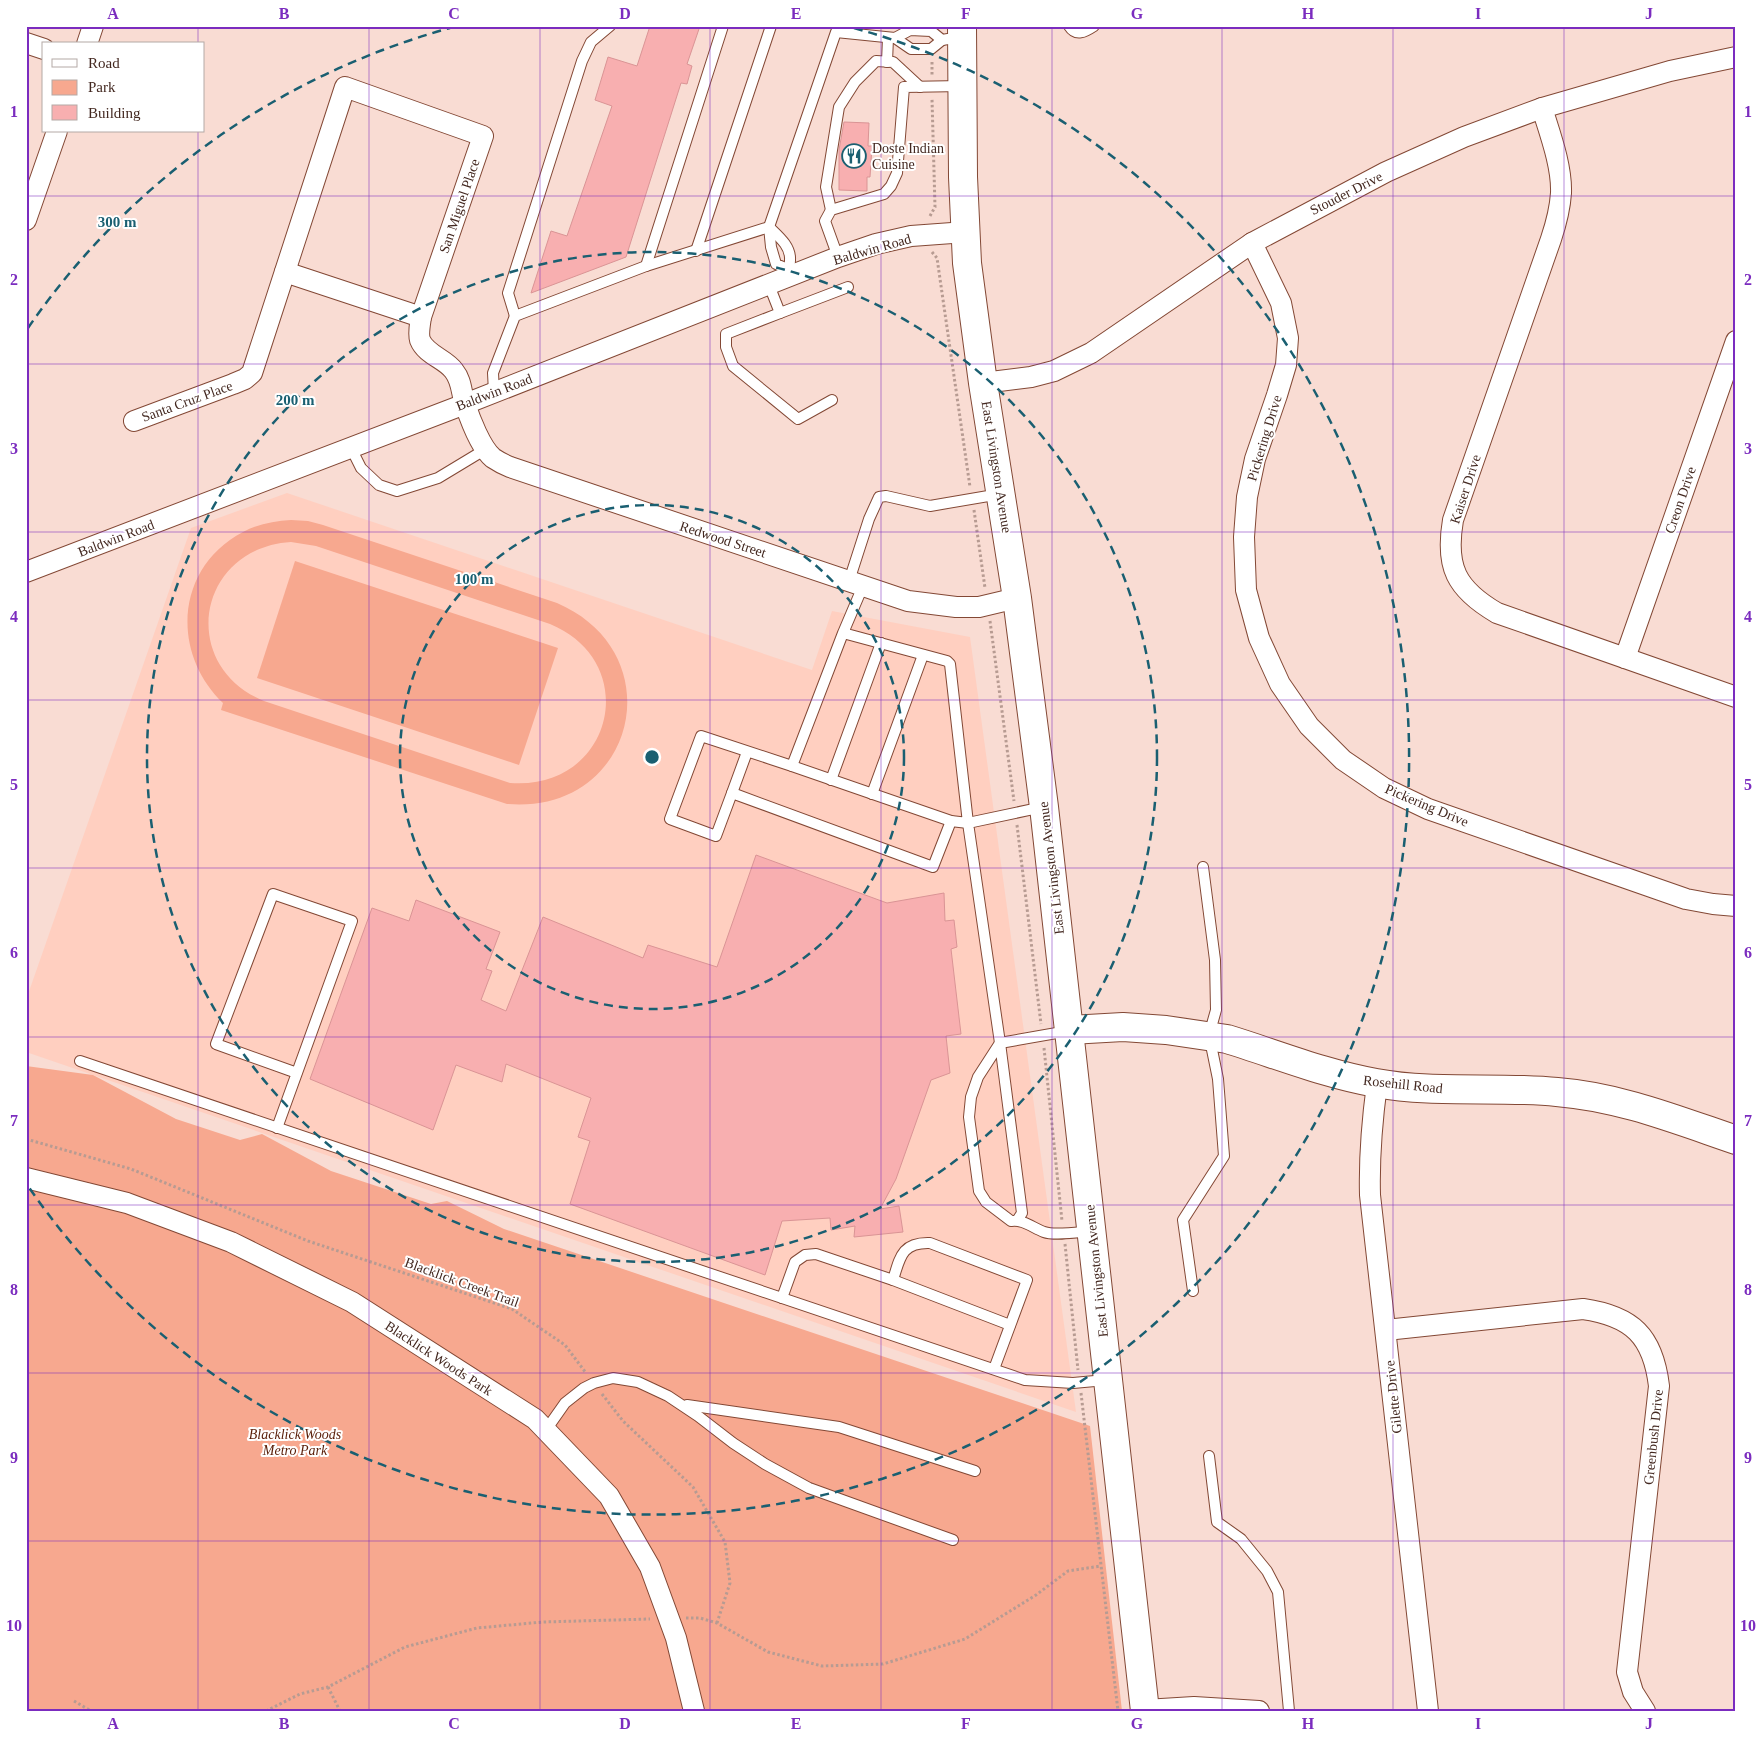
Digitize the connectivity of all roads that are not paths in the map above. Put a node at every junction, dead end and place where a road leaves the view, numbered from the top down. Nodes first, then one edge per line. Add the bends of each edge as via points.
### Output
1 (93, 26) edge
2 (610, 26) edge
3 (723, 26) edge
4 (771, 26) edge
5 (896, 26) edge
6 (1069, 26) edge
7 (1094, 26) edge
8 (837, 29) edge
9 (955, 35) edge
10 (891, 38) junction
11 (87, 42) edge
12 (26, 43) edge
13 (42, 48) edge
14 (1736, 57) edge
15 (887, 62) junction
16 (962, 86) junction
17 (920, 87) junction
18 (345, 88) joint
19 (1542, 108) junction
20 (57, 132) edge
21 (831, 210) junction
22 (26, 220) edge
23 (769, 227) junction
24 (966, 232) junction
25 (1252, 243) junction
26 (696, 250) junction
27 (838, 257) junction
28 (646, 266) junction
29 (285, 272) junction
30 (789, 273) junction
31 (769, 285) junction
32 (848, 287) dead end
33 (780, 313) junction
34 (515, 316) junction
35 (421, 317) junction
36 (1736, 341) edge
37 (983, 384) junction
38 (494, 392) junction
39 (832, 400) dead end
40 (465, 404) junction
41 (134, 421) dead end
42 (350, 448) junction
43 (486, 449) junction
44 (1001, 494) junction
45 (26, 572) edge
46 (856, 584) junction
47 (1017, 598) junction
48 (843, 633) junction
49 (881, 643) junction
50 (922, 655) junction
51 (1625, 658) junction
52 (1736, 696) edge
53 (747, 752) junction
54 (792, 766) junction
55 (832, 780) junction
56 (732, 793) junction
57 (872, 794) junction
58 (1044, 807) junction
59 (951, 821) junction
60 (968, 823) junction
61 (1203, 867) dead end
62 (1736, 906) edge
63 (1070, 1030) junction
64 (1209, 1035) junction
65 (1000, 1043) junction
66 (80, 1061) dead end
67 (297, 1073) junction
68 (1377, 1084) junction
69 (277, 1128) junction
70 (1736, 1140) edge
71 (26, 1178) edge
72 (1018, 1219) junction
73 (1092, 1231) junction
74 (892, 1280) junction
75 (1193, 1291) dead end
76 (782, 1298) junction
77 (1010, 1325) junction
78 (1386, 1330) junction
79 (994, 1369) junction
80 (1108, 1380) junction
81 (680, 1404) junction
82 (546, 1430) junction
83 (1210, 1456) dead end
84 (975, 1471) dead end
85 (953, 1540) dead end
86 (694, 1711) edge
87 (1145, 1711) edge
88 (1258, 1711) edge
89 (1289, 1711) edge
90 (1428, 1711) edge
91 (1645, 1711) edge

1 - 11 street
2 - 34 lane via 591,42 582,61 508,293
3 - 28 lane
4 - 26 lane
5 - 10 lane
6 - 7 lane via 1078,33
8 - 10 lane
8 - 23 lane
9 - 10 lane via 910,30
9 - 10 lane via 932,49 911,49
9 - 16 main road, East Livingston Avenue
10 - 15 lane
12 - 13 street
14 - 19 street, Stouder Drive via 1670,71
15 - 17 lane via 893,62
15 - 21 lane via 876,61 855,82 838,107 826,187
16 - 17 lane
16 - 24 main road, East Livingston Avenue
17 - 21 lane via 904,87 897,173 891,186 884,194
18 - 29 street, Santa Cruz Place
18 - 35 street, San Miguel Place via 484,136
19 - 25 street, Stouder Drive via 1464,137 1386,172
19 - 51 street, Kaiser Drive via 1557,160 1561,191 1558,217 1453,520 1451,557 1456,576 1466,591 1481,604 1497,613
20 - 22 street
21 - 27 lane via 825,221
23 - 26 lane
23 - 30 lane via 784,241 790,259
23 - 30 lane via 776,264
24 - 27 street, Baldwin Road via 911,236
24 - 37 main road, East Livingston Avenue
25 - 37 street, Stouder Drive via 1092,354 1031,378
25 - 62 street, Pickering Drive via 1281,303 1288,338 1286,365 1255,460 1247,497 1244,537 1246,590 1259,638 1280,684 1310,726 1343,760 1384,788 1428,809 1686,898
26 - 28 lane
27 - 30 street, Baldwin Road
28 - 34 lane
29 - 35 street
29 - 41 street, Santa Cruz Place via 252,373 233,384
30 - 31 street, Baldwin Road
31 - 33 lane
31 - 38 street, Baldwin Road
32 - 33 lane
33 - 39 lane via 726,334 726,347 733,366 798,419
34 - 38 lane via 493,373
35 - 40 street, San Miguel Place via 420,340 426,349 456,372
36 - 51 street, Creon Drive
37 - 44 main road, East Livingston Avenue
38 - 40 street, Baldwin Road
40 - 42 street, Baldwin Road
40 - 43 street, Redwood Street
42 - 43 lane via 361,468 379,484 397,490 438,478
42 - 45 street, Baldwin Road
43 - 46 street, Redwood Street via 492,457 510,467
44 - 46 lane via 930,506 879,496 868,519
44 - 47 main road, East Livingston Avenue
46 - 47 street, Redwood Street via 931,605 988,605
46 - 48 lane
47 - 58 main road, East Livingston Avenue
48 - 49 lane
48 - 54 lane
49 - 50 lane
49 - 55 lane
50 - 57 lane
50 - 60 lane via 947,661 952,668
51 - 52 street, Kaiser Drive
53 - 54 lane
53 - 56 lane
53 - 56 lane via 701,736 670,819 716,836
54 - 55 lane
55 - 57 lane
56 - 59 lane via 933,867
57 - 59 lane
58 - 60 lane
58 - 63 main road, East Livingston Avenue
59 - 60 lane
60 - 65 lane
61 - 64 lane via 1215,960 1216,1010
63 - 64 main road, Rosehill Road via 1123,1027
63 - 65 lane
63 - 73 main road, East Livingston Avenue
64 - 68 main road, Rosehill Road
64 - 75 lane via 1218,1079 1224,1156 1183,1220
65 - 72 lane via 1022,1213
65 - 72 lane via 978,1077 969,1117 979,1191 986,1202 1000,1213 1012,1221
66 - 69 lane
67 - 67 lane via 352,921 273,894 216,1044
67 - 69 lane
68 - 70 main road, Rosehill Road via 1588,1096 1621,1102
68 - 78 street, Gilette Drive via 1369,1159 1370,1195
69 - 76 lane
71 - 82 street, Blacklick Woods Park via 127,1203 231,1242 352,1302 535,1419
72 - 73 lane via 1047,1233
73 - 80 main road, East Livingston Avenue
74 - 76 lane via 816,1254 805,1255 795,1262
74 - 77 lane
74 - 77 lane via 908,1246 930,1243 1027,1280
76 - 79 lane
77 - 79 lane
78 - 90 street, Gilette Drive
78 - 91 street, Greenbush Drive via 1583,1309 1603,1312 1638,1331 1656,1365 1659,1386 1626,1672
79 - 80 lane via 1025,1380 1080,1383
80 - 87 main road, East Livingston Avenue
81 - 82 lane via 638,1382 613,1378 584,1388 565,1403
81 - 84 lane via 839,1427
81 - 85 lane via 733,1443 809,1488
82 - 86 street, Blacklick Woods Park via 609,1496 650,1567 676,1638
83 - 89 lane via 1217,1522 1241,1539 1267,1571 1278,1592
87 - 88 street via 1194,1707

